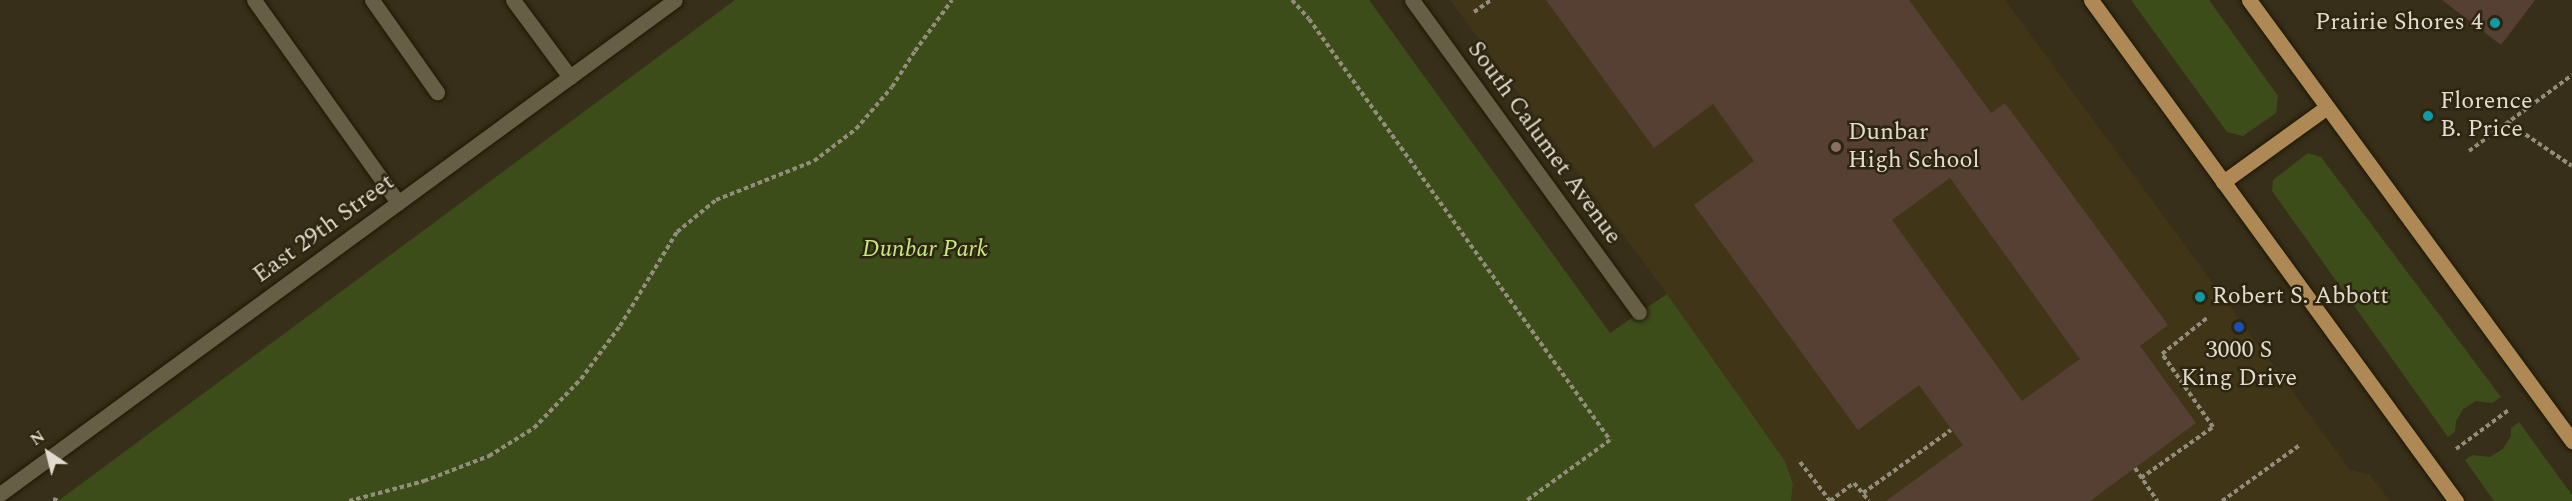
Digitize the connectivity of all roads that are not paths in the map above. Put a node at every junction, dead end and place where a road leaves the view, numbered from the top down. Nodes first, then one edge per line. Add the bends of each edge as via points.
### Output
1 (254, 0) edge
2 (372, 0) edge
3 (513, 0) edge
4 (675, 0) edge
5 (2091, 0) edge
6 (2249, 0) edge
7 (1417, 2) edge
8 (570, 77) junction
9 (437, 92) dead end
10 (2327, 107) junction
11 (2223, 182) junction
12 (398, 203) junction
13 (1639, 312) dead end
14 (2572, 441) edge
15 (7, 495) edge
16 (2456, 501) edge

1 - 12 street
2 - 9 street
3 - 8 street
4 - 8 street, East 29th Street
5 - 11 main road
6 - 10 main road
7 - 13 street, South Calumet Avenue
8 - 12 street, East 29th Street
10 - 11 main road
10 - 14 main road
11 - 16 main road
12 - 15 street, East 29th Street

